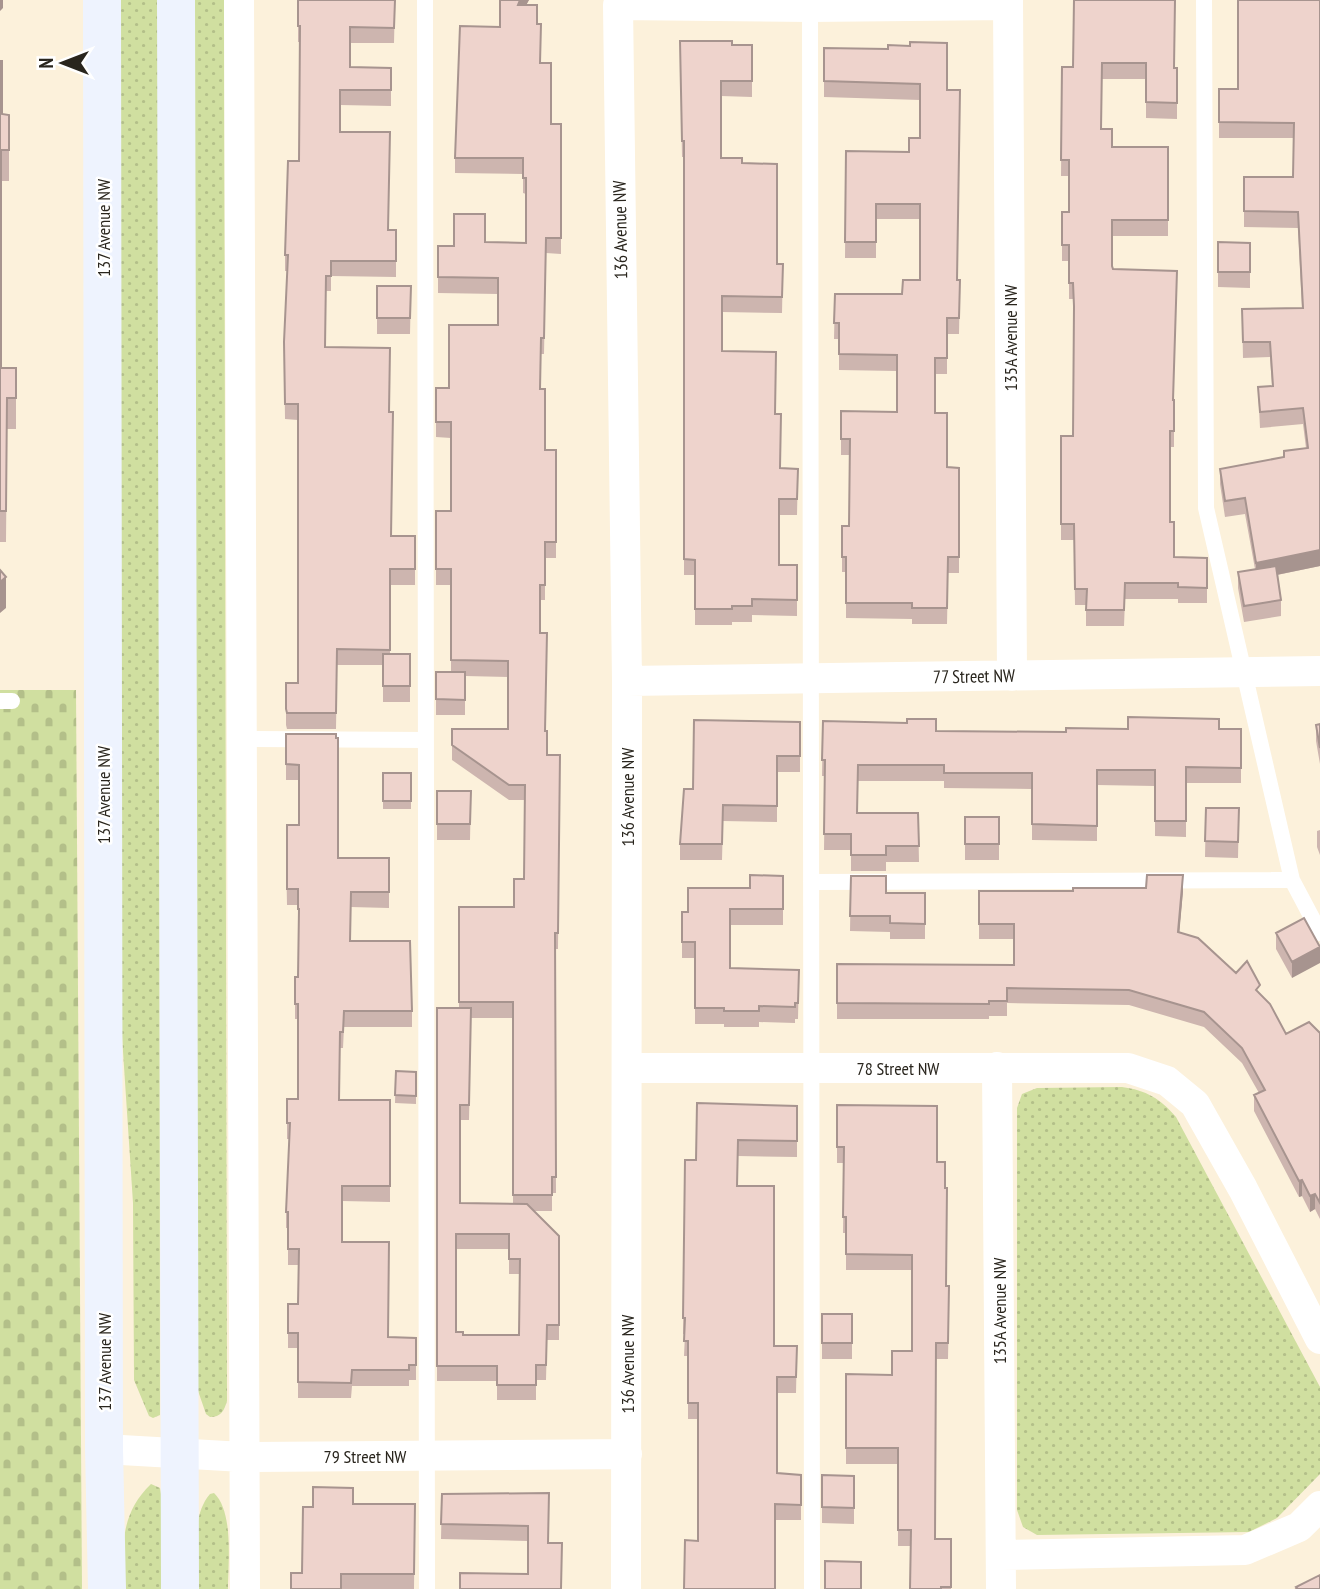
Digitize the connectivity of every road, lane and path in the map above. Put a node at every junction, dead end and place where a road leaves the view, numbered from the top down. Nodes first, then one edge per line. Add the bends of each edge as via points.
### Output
1 (102, 0) edge
2 (176, 0) edge
3 (239, 0) edge
4 (425, 0) edge
5 (1204, 0) edge
6 (1007, 2) edge
7 (810, 4) edge
8 (1320, 671) edge
9 (1243, 673) junction
10 (1012, 676) junction
11 (811, 679) junction
12 (627, 681) junction
13 (241, 740) junction
14 (426, 740) junction
15 (1292, 880) junction
16 (811, 883) junction
17 (1320, 933) edge
18 (997, 1067) junction
19 (627, 1068) junction
20 (811, 1068) junction
21 (1320, 1339) edge
22 (104, 1449) junction
23 (180, 1452) junction
24 (626, 1454) junction
25 (427, 1455) junction
26 (243, 1457) junction
27 (1320, 1506) edge
28 (1001, 1555) junction
29 (107, 1589) edge
30 (180, 1589) edge
31 (245, 1589) edge
32 (428, 1589) edge
33 (626, 1589) edge
34 (812, 1589) edge
35 (1001, 1589) edge

1 - 22 main road, 137 Avenue NW
2 - 23 main road
3 - 13 street
4 - 14 lane
5 - 9 lane via 1206,508
6 - 7 street
6 - 10 street, 135A Avenue NW
7 - 11 lane
7 - 12 street, 136 Avenue NW via 618,5
8 - 9 street, 77 Street NW
9 - 10 street, 77 Street NW
9 - 15 lane
10 - 11 street, 77 Street NW
11 - 12 street, 77 Street NW
11 - 16 lane
12 - 19 street, 136 Avenue NW
13 - 14 lane
13 - 26 street
14 - 25 lane
15 - 16 lane
15 - 17 lane
16 - 20 lane
18 - 20 street, 78 Street NW
18 - 21 street, 78 Street NW via 1128,1068 1167,1081 1195,1104
18 - 28 street, 135A Avenue NW
19 - 20 street, 78 Street NW
19 - 24 street, 136 Avenue NW
20 - 34 lane
22 - 23 street, 79 Street NW
22 - 29 main road, 137 Avenue NW
23 - 26 street, 79 Street NW
23 - 30 main road
24 - 25 street, 79 Street NW
24 - 33 street, 136 Avenue NW
25 - 26 street, 79 Street NW
25 - 32 lane
26 - 31 street
27 - 28 street via 1299,1527 1245,1550
28 - 35 street, 135A Avenue NW

